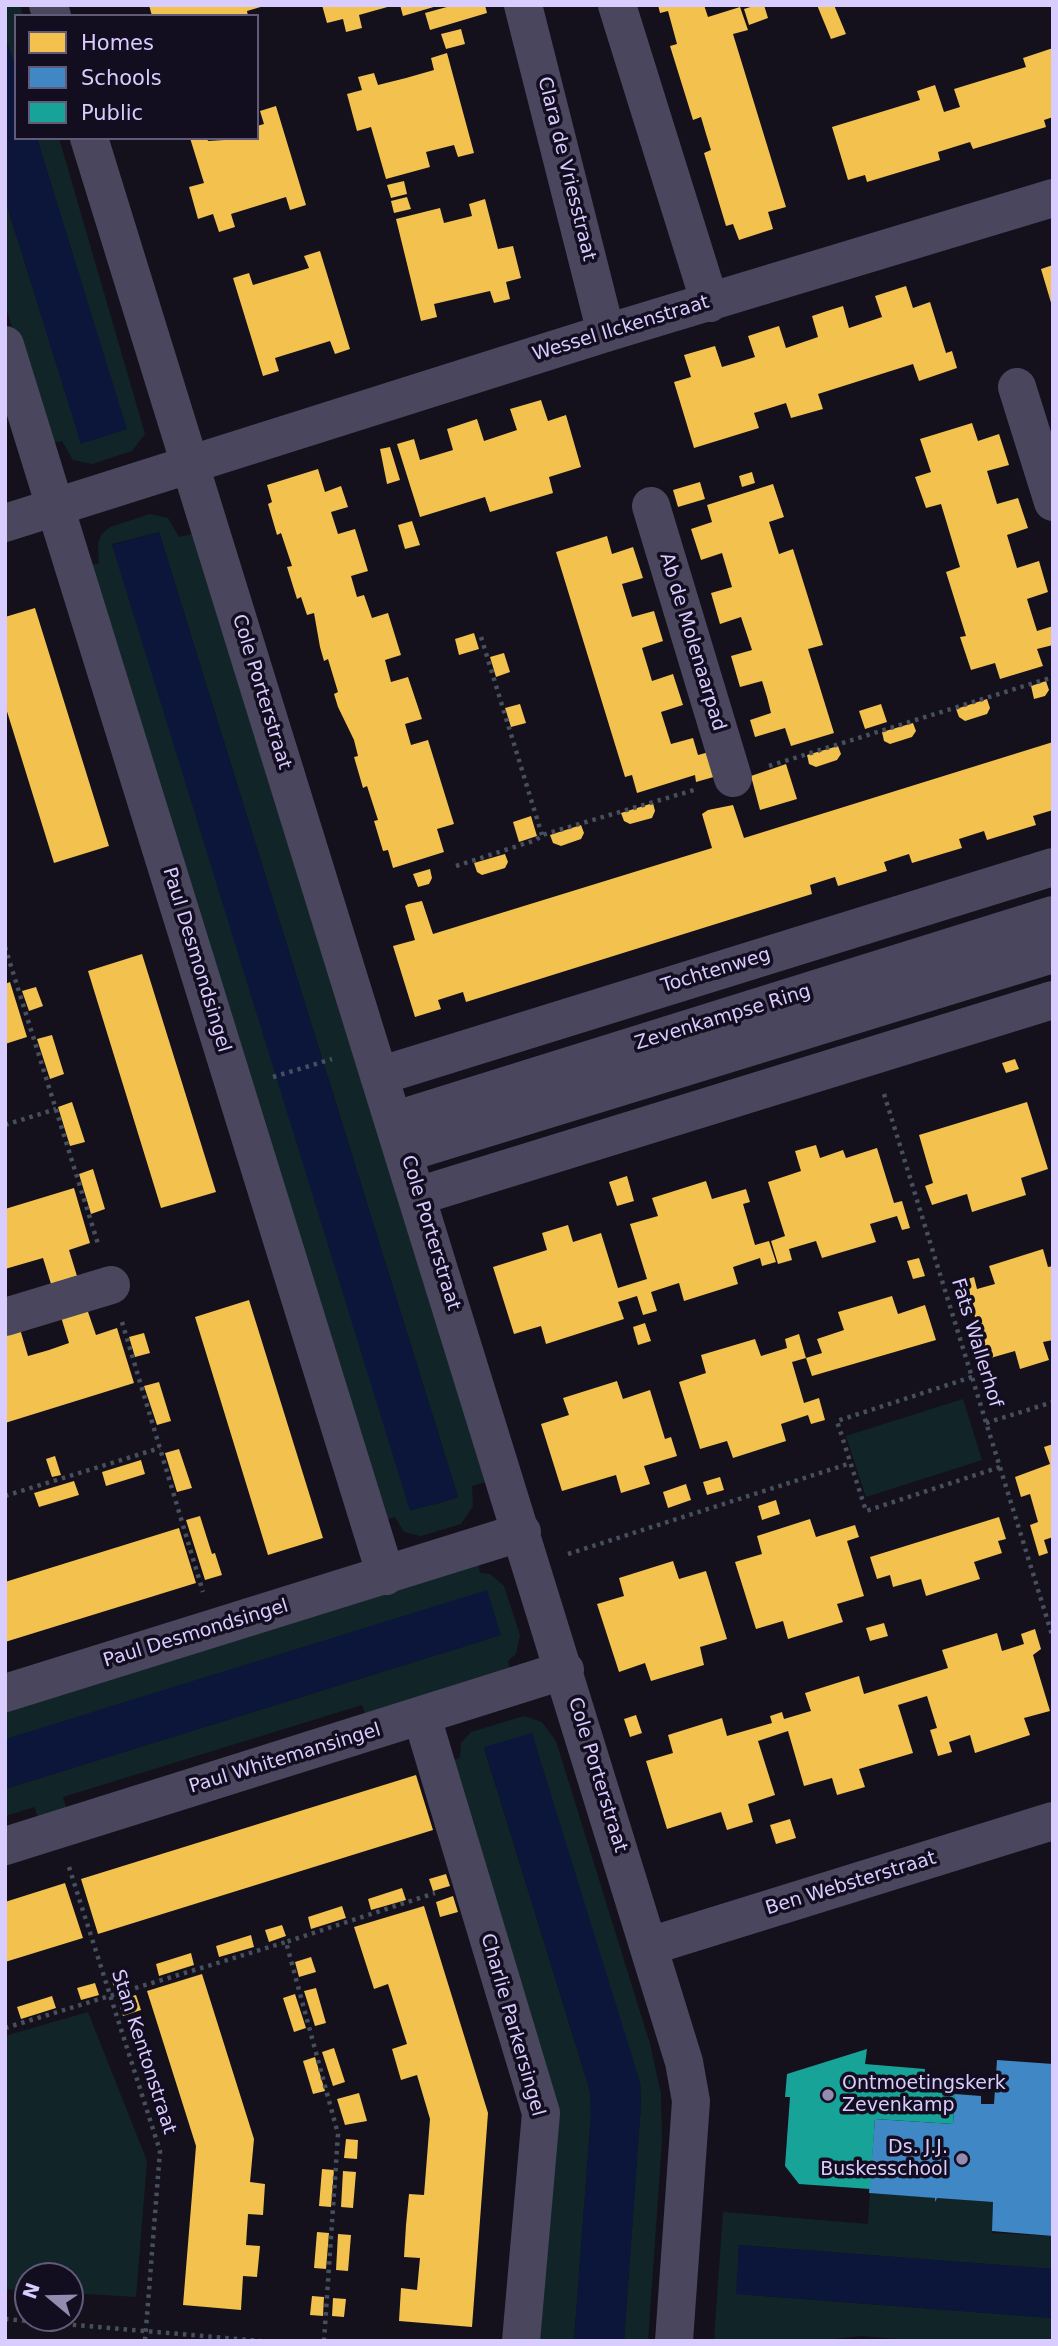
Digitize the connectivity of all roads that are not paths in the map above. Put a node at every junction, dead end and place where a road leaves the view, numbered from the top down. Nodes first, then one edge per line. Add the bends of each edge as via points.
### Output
1 (523, 5) edge
2 (617, 5) edge
3 (90, 140) edge
4 (1053, 198) edge
5 (710, 303) junction
6 (606, 333) junction
7 (5, 345) edge
8 (1017, 387) dead end
9 (191, 463) junction
10 (1053, 502) edge
11 (651, 506) dead end
12 (57, 507) junction
13 (5, 523) edge
14 (733, 778) dead end
15 (1053, 867) edge
16 (1053, 915) edge
17 (1053, 954) edge
18 (1053, 1000) edge
19 (379, 1076) junction
20 (399, 1137) junction
21 (418, 1196) junction
22 (111, 1285) dead end
23 (5, 1317) edge
24 (527, 1549) junction
25 (386, 1576) junction
26 (565, 1670) junction
27 (5, 1693) edge
28 (422, 1717) junction
29 (1053, 1821) edge
30 (5, 1846) edge
31 (650, 1947) junction
32 (521, 2341) edge
33 (674, 2341) edge

1 - 6 street, Clara de Vriesstraat
2 - 5 street
3 - 9 street, Cole Porterstraat
4 - 5 street, Wessel Ilckenstraat
5 - 6 street, Wessel Ilckenstraat
6 - 9 street, Wessel Ilckenstraat
7 - 12 street, Paul Desmondsingel
8 - 10 street
9 - 12 street, Wessel Ilckenstraat
9 - 19 street, Cole Porterstraat
11 - 14 street, Ab de Molenaarpad
12 - 13 street, Wessel Ilckenstraat
12 - 25 street, Paul Desmondsingel
15 - 19 street, Tochtenweg
16 - 20 street, Zevenkampse Ring
17 - 20 street, Zevenkampse Ring
18 - 21 street
19 - 20 street, Cole Porterstraat
20 - 21 street, Cole Porterstraat
21 - 24 street, Cole Porterstraat
22 - 23 street
24 - 25 street, Paul Desmondsingel
24 - 26 street, Cole Porterstraat
25 - 27 street, Paul Desmondsingel
26 - 28 street, Paul Whitemansingel
26 - 31 street, Cole Porterstraat
28 - 30 street, Paul Whitemansingel
28 - 32 street, Charlie Parkersingel via 541,2113
29 - 31 street, Ben Websterstraat
31 - 33 street, Cole Porterstraat via 691,2101

